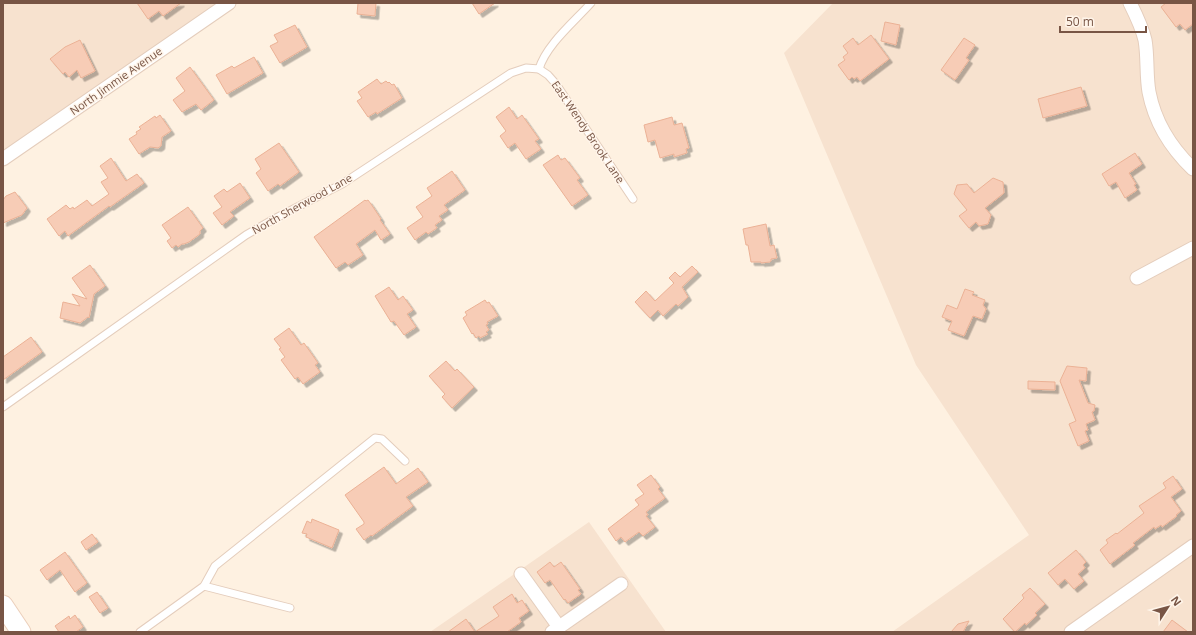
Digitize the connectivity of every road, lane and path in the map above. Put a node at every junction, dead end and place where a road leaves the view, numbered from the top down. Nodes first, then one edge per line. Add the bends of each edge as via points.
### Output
1 (229, 3) edge
2 (591, 3) edge
3 (1130, 3) edge
4 (539, 69) junction
5 (3, 159) edge
6 (1193, 168) edge
7 (633, 199) dead end
8 (1193, 248) edge
9 (1137, 278) dead end
10 (3, 407) edge
11 (405, 461) dead end
12 (1193, 546) edge
13 (521, 574) dead end
14 (621, 584) dead end
15 (204, 586) junction
16 (3, 605) edge
17 (290, 608) dead end
18 (555, 629) edge
19 (21, 632) edge
20 (140, 632) edge
21 (1071, 632) edge

1 - 5 street, North Jimmie Avenue
2 - 4 lane via 549,49
3 - 6 street via 1138,18 1144,40 1149,92 1156,119 1169,142
4 - 7 lane, East Wendy Brook Lane via 556,84
4 - 10 lane, North Sherwood Lane via 526,68 511,73 342,184 246,235
8 - 9 street
11 - 15 lane via 382,439 375,438 215,566
12 - 21 street
13 - 18 street
14 - 18 street
15 - 17 lane
15 - 20 lane
16 - 19 street

